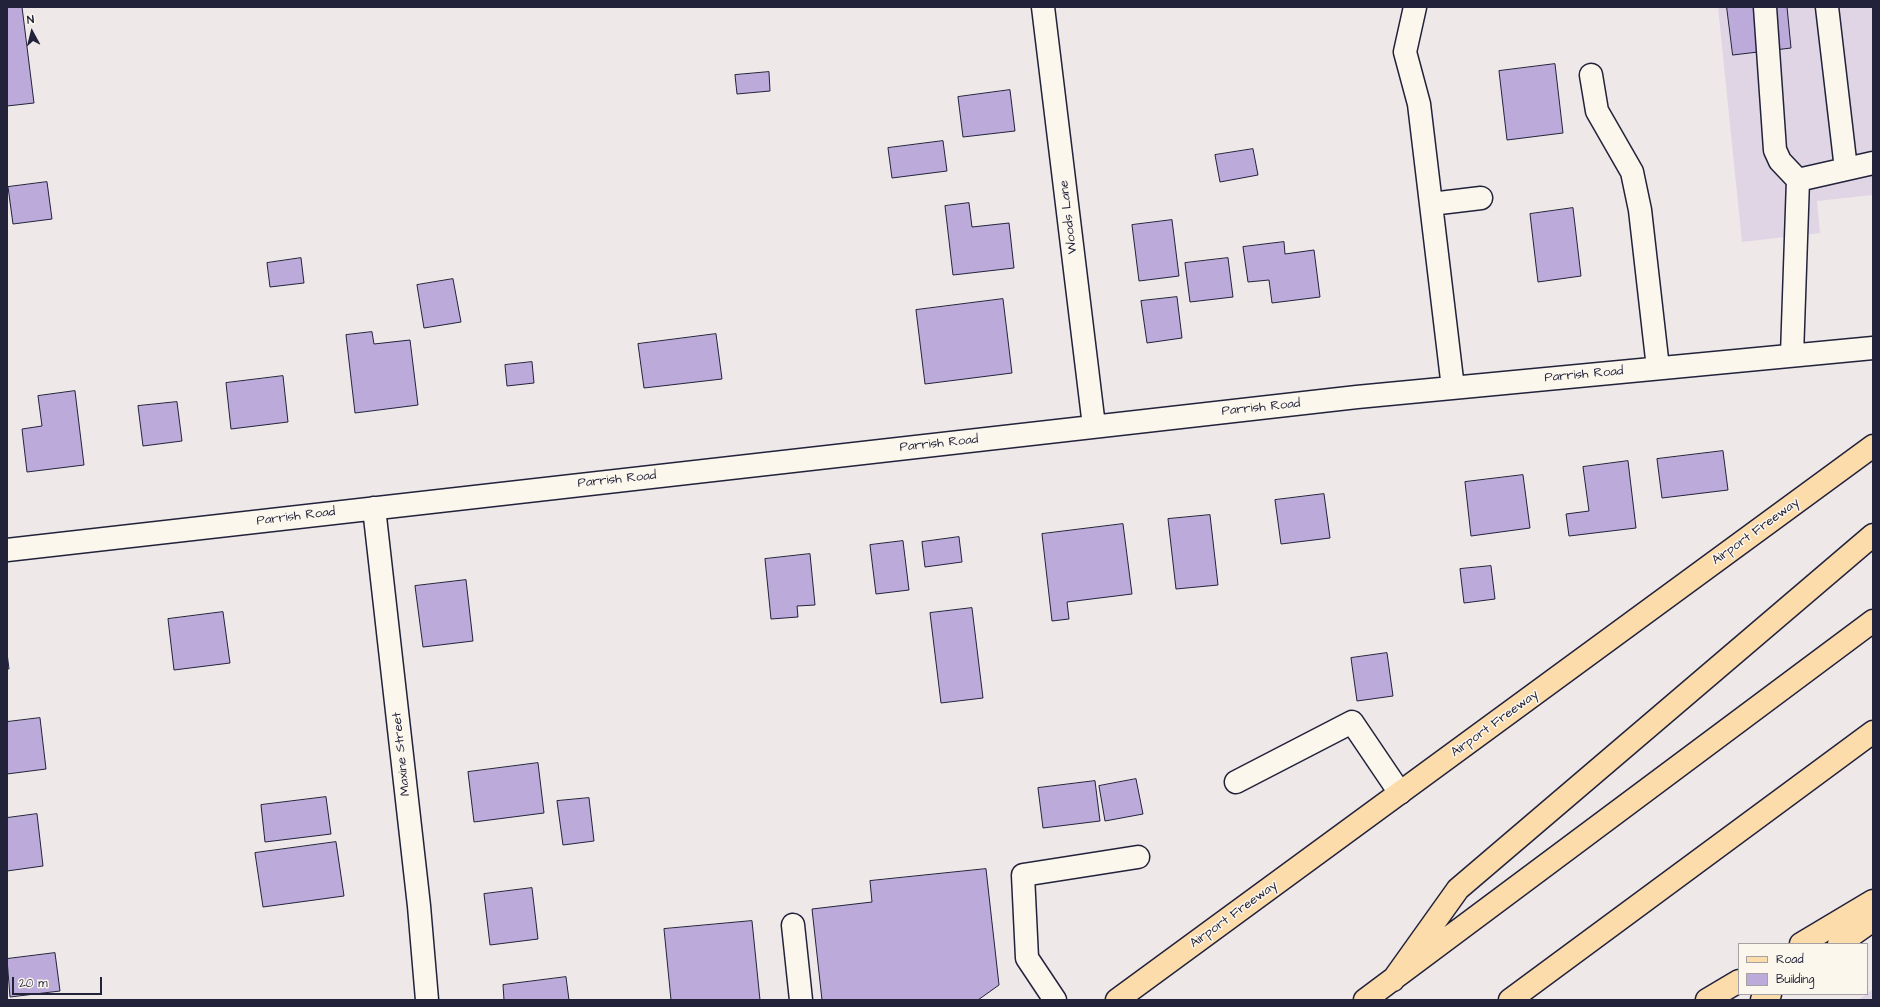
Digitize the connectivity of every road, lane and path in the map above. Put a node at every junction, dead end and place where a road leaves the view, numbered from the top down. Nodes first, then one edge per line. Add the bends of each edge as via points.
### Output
1 (1043, 7) edge
2 (1415, 7) edge
3 (1765, 7) edge
4 (1827, 7) edge
5 (1591, 75) dead end
6 (1873, 162) edge
7 (1846, 169) junction
8 (1798, 180) junction
9 (1481, 198) dead end
10 (1431, 204) junction
11 (1873, 348) edge
12 (1792, 356) junction
13 (1658, 368) junction
14 (1453, 388) junction
15 (1094, 426) junction
16 (1873, 446) edge
17 (374, 508) junction
18 (1873, 535) edge
19 (7, 550) edge
20 (1873, 621) edge
21 (1873, 732) edge
22 (1236, 782) dead end
23 (1400, 793) junction
24 (1138, 857) dead end
25 (1873, 901) edge
26 (1873, 920) edge
27 (793, 925) dead end
28 (1803, 943) edge
29 (1840, 943) edge
30 (1393, 980) junction
31 (1738, 982) edge
32 (427, 1000) edge
33 (801, 1000) edge
34 (1055, 1000) edge
35 (1116, 1000) edge
36 (1366, 1000) edge
37 (1510, 1000) edge
38 (1707, 1000) edge

1 - 15 street, Woods Lane
2 - 10 street via 1405,52 1419,104
3 - 8 street via 1775,150 1780,161
4 - 7 street
5 - 13 street via 1597,111 1632,172 1640,210
6 - 7 street
7 - 8 street
8 - 12 street
9 - 10 street
10 - 14 street
11 - 12 street, Parrish Road
12 - 13 street, Parrish Road
13 - 14 street, Parrish Road
14 - 15 street, Parrish Road
15 - 17 street, Parrish Road
16 - 23 main road, Airport Freeway
17 - 19 street, Parrish Road
17 - 32 street, Maxine Street via 419,906
18 - 30 main road via 1458,889
20 - 30 main road
21 - 37 main road
22 - 23 street via 1352,722
23 - 35 main road, Airport Freeway
24 - 34 street via 1023,875 1027,958
25 - 28 main road
26 - 29 main road
27 - 33 street
30 - 36 main road
31 - 38 main road

